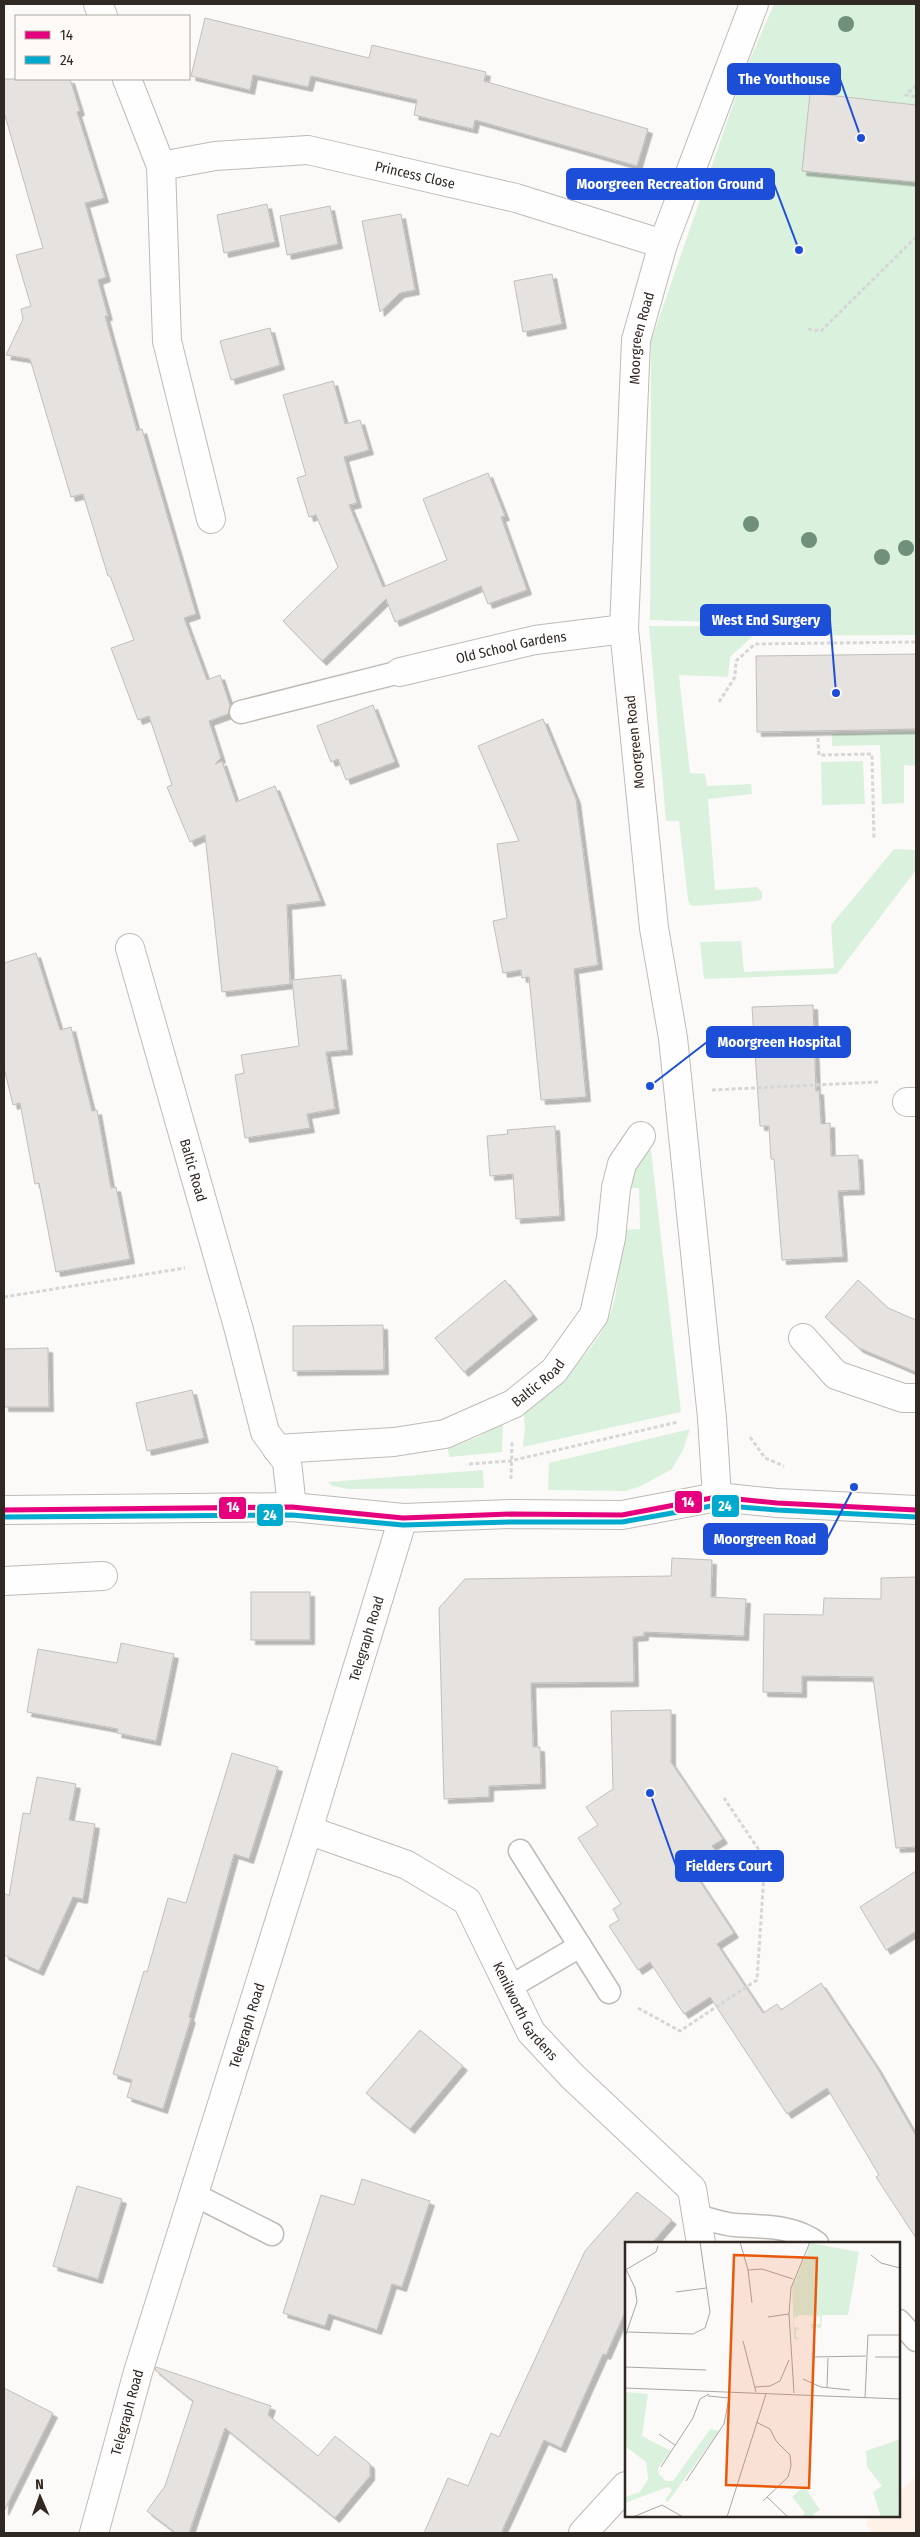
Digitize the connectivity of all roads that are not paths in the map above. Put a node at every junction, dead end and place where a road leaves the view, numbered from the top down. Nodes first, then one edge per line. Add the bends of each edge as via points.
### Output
1 (754, 4) edge
2 (127, 80) edge
3 (161, 166) junction
4 (663, 244) junction
5 (211, 519) dead end
6 (624, 629) junction
7 (400, 672) joint
8 (241, 712) dead end
9 (130, 948) dead end
10 (641, 1136) dead end
11 (803, 1338) dead end
12 (916, 1398) edge
13 (277, 1449) junction
14 (716, 1497) junction
15 (292, 1507) junction
16 (4, 1510) edge
17 (916, 1510) edge
18 (403, 1518) junction
19 (102, 1576) dead end
20 (4, 1581) edge
21 (308, 1830) junction
22 (520, 1851) dead end
23 (580, 1946) junction
24 (510, 1987) junction
25 (609, 1992) road end
26 (193, 2194) junction
27 (697, 2216) junction
28 (272, 2234) dead end
29 (701, 2242) edge
30 (816, 2242) edge
31 (900, 2322) edge
32 (916, 2340) edge
33 (625, 2487) edge
34 (94, 2533) edge
35 (583, 2533) edge

1 - 4 street, Moorgreen Road
2 - 3 street
3 - 4 street, Princess Close via 215,156 308,150 516,198
3 - 5 street via 166,341
4 - 6 street, Moorgreen Road via 636,340
6 - 7 street, Old School Gardens via 535,640
6 - 14 street, Moorgreen Road via 654,928 673,1038 712,1418
7 - 8 lane
9 - 13 street, Baltic Road via 265,1432
10 - 13 street, Baltic Road via 622,1164 611,1238 594,1315 554,1371 513,1404 445,1434 420,1439
11 - 12 street via 836,1375 903,1398
13 - 15 street, Baltic Road via 287,1462
14 - 17 street
14 - 18 street via 622,1515 512,1514
15 - 16 street
15 - 18 street
18 - 21 street, Telegraph Road
19 - 20 street
21 - 24 street, Kenilworth Gardens via 407,1865 467,1901
21 - 26 street, Telegraph Road
22 - 23 lane
23 - 24 lane
23 - 25 lane
24 - 27 street, Kenilworth Gardens via 531,2032 572,2076 692,2189
26 - 28 lane
26 - 34 street, Telegraph Road via 138,2372
27 - 29 street, Kenilworth Gardens
27 - 30 lane via 733,2225 771,2226 807,2236
31 - 32 lane
33 - 35 street

